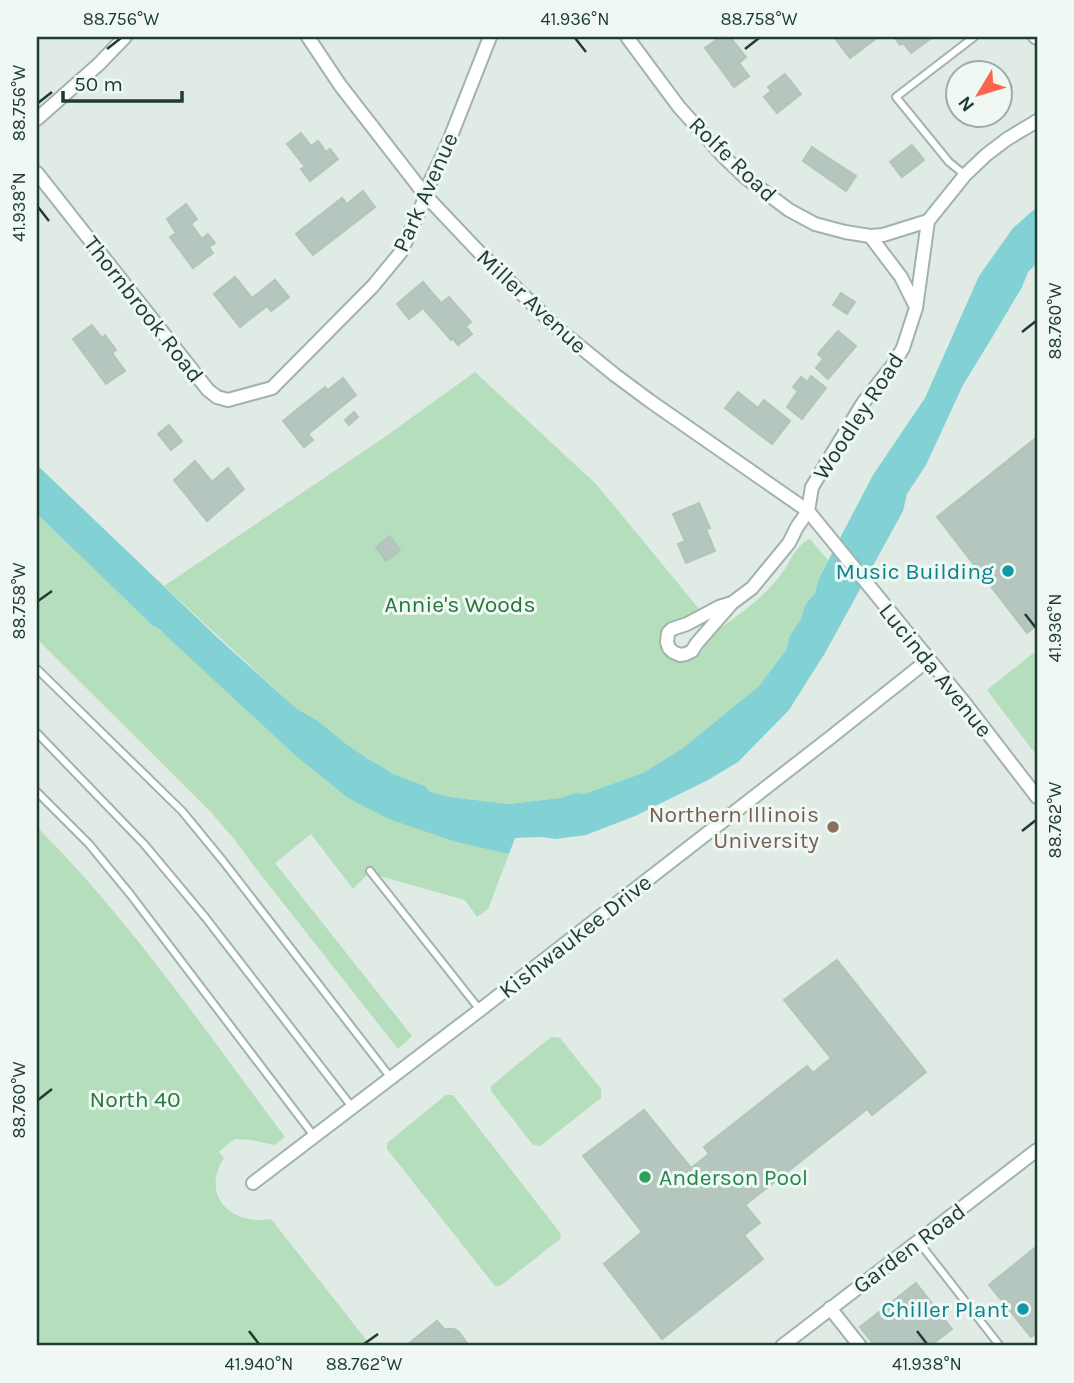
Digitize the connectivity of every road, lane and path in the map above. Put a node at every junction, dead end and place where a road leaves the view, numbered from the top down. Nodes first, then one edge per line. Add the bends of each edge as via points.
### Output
1 (125, 37) edge
2 (308, 37) edge
3 (490, 37) edge
4 (627, 37) edge
5 (974, 37) edge
6 (37, 118) edge
7 (1037, 121) edge
8 (37, 173) edge
9 (965, 175) junction
10 (426, 196) junction
11 (928, 221) junction
12 (870, 236) junction
13 (916, 308) junction
14 (272, 388) joint
15 (808, 511) junction
16 (732, 603) junction
17 (928, 660) junction
18 (37, 669) edge
19 (37, 733) edge
20 (37, 792) edge
21 (1037, 797) edge
22 (370, 871) dead end
23 (480, 1010) junction
24 (391, 1078) junction
25 (353, 1108) junction
26 (315, 1138) junction
27 (1037, 1150) edge
28 (253, 1183) dead end
29 (918, 1241) junction
30 (830, 1308) junction
31 (782, 1346) edge
32 (859, 1346) edge
33 (1000, 1346) edge

1 - 6 street
2 - 10 street, Miller Avenue
3 - 10 street, Park Avenue
4 - 12 street, Rolfe Road via 680,107 745,177 802,218
5 - 9 lane via 896,97
7 - 9 street via 1007,139
8 - 14 street, Thornbrook Road via 208,390 228,400
9 - 11 street
10 - 14 street, Park Avenue via 401,252
10 - 15 street, Miller Avenue via 557,328 650,401
11 - 12 street, Rolfe Road
11 - 13 street, Woodley Road
12 - 13 street via 901,277
13 - 15 street, Woodley Road via 903,348 811,487
15 - 16 street, Woodley Road via 769,568
15 - 17 street, Lucinda Avenue
16 - 16 street via 672,629 669,648 680,655 692,651
17 - 21 street, Lucinda Avenue
17 - 23 street, Kishwaukee Drive
18 - 24 lane via 182,811
19 - 25 lane via 145,844
20 - 26 lane via 130,894
22 - 23 lane
23 - 24 street, Kishwaukee Drive
24 - 25 street, Kishwaukee Drive
25 - 26 street, Kishwaukee Drive
26 - 28 street, Kishwaukee Drive
27 - 29 street, Garden Road
29 - 30 street, Garden Road
29 - 33 lane
30 - 31 street, Garden Road
30 - 32 street

